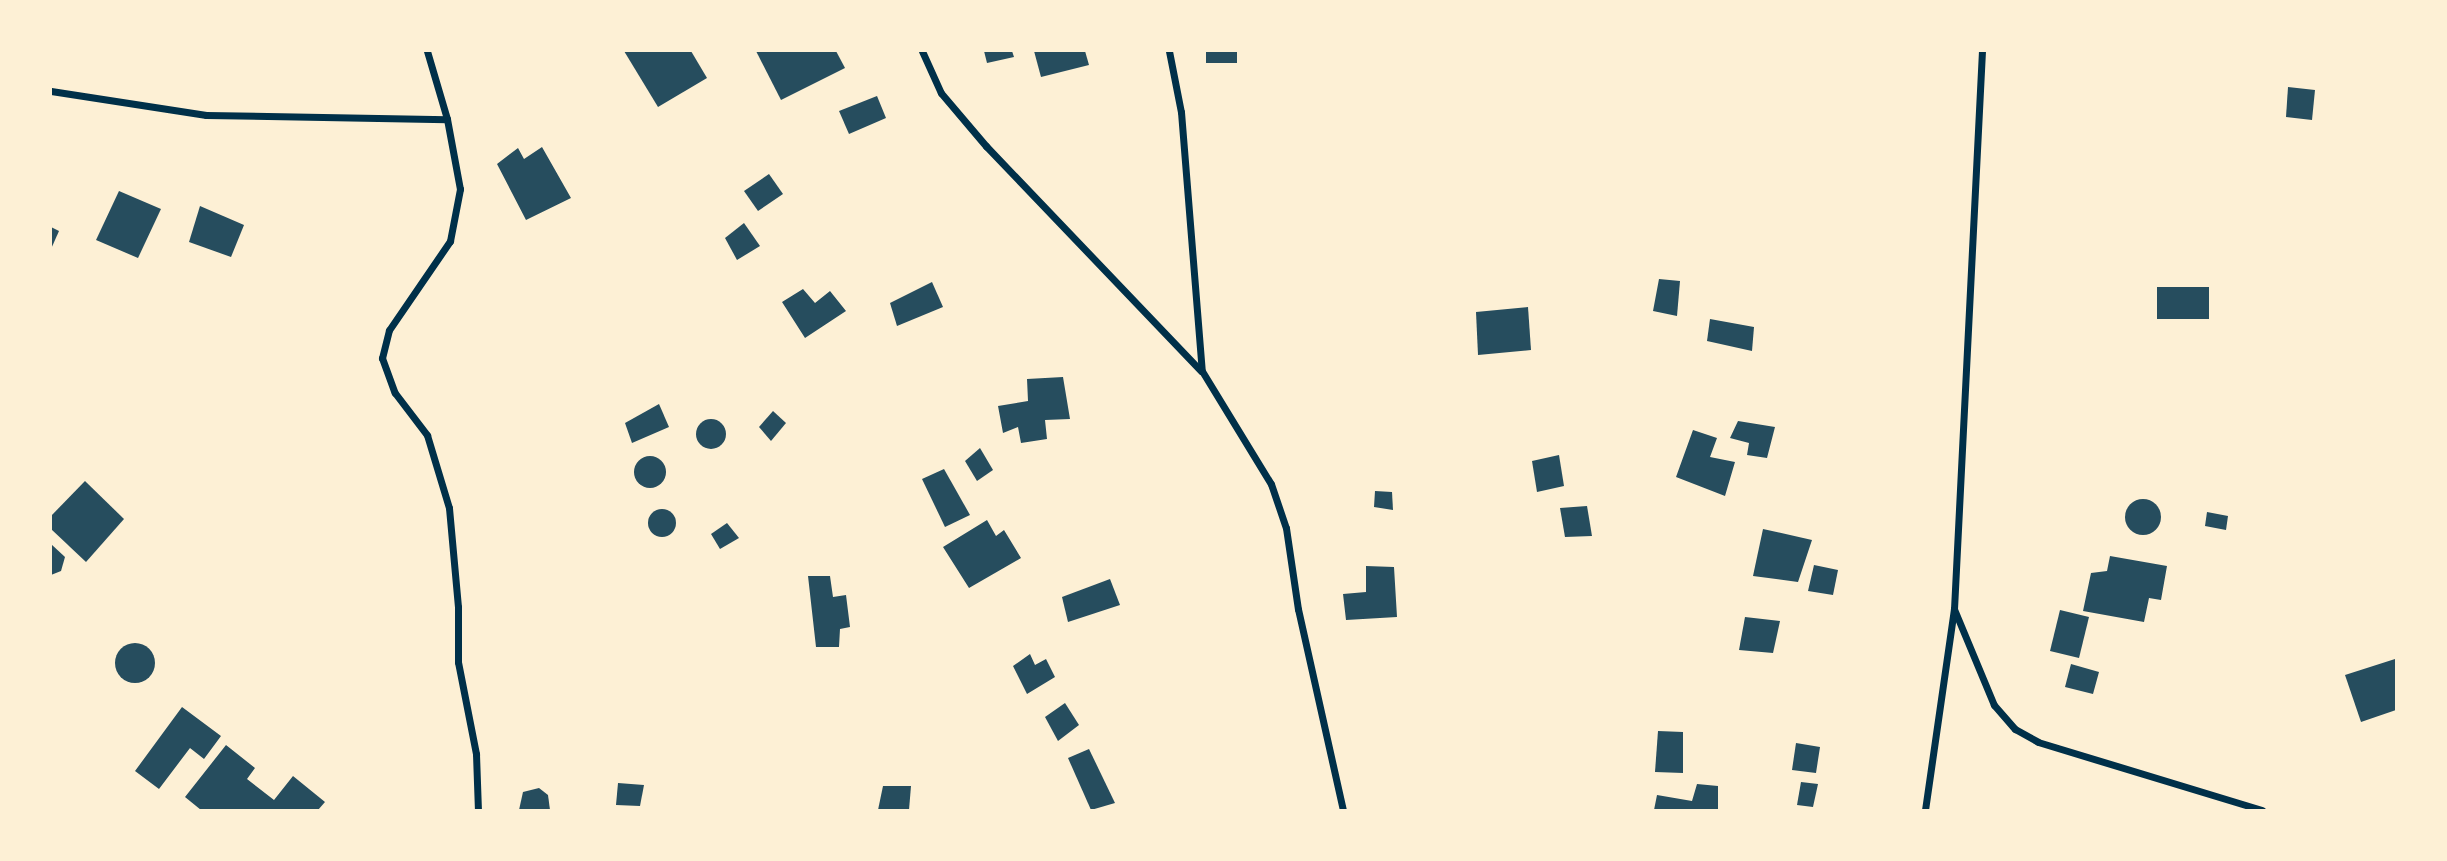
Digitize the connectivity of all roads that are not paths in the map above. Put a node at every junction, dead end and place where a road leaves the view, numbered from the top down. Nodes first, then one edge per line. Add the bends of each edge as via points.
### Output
1 (427, 51) edge
2 (922, 51) edge
3 (1169, 51) edge
4 (1982, 51) edge
5 (51, 91) edge
6 (447, 119) junction
7 (1202, 371) junction
8 (1954, 609) junction
9 (478, 810) edge
10 (1343, 810) edge
11 (1925, 810) edge
12 (2262, 810) edge

1 - 6 street
2 - 7 street via 942,93 986,146
3 - 7 street via 1181,111
4 - 8 street
5 - 6 street via 206,115
6 - 9 street via 460,189 450,241 389,330 382,358 396,393 427,435 449,508 458,662 475,754
7 - 10 street via 1271,484 1286,528 1298,609
8 - 11 street
8 - 12 street via 1994,705 2015,729 2038,742

